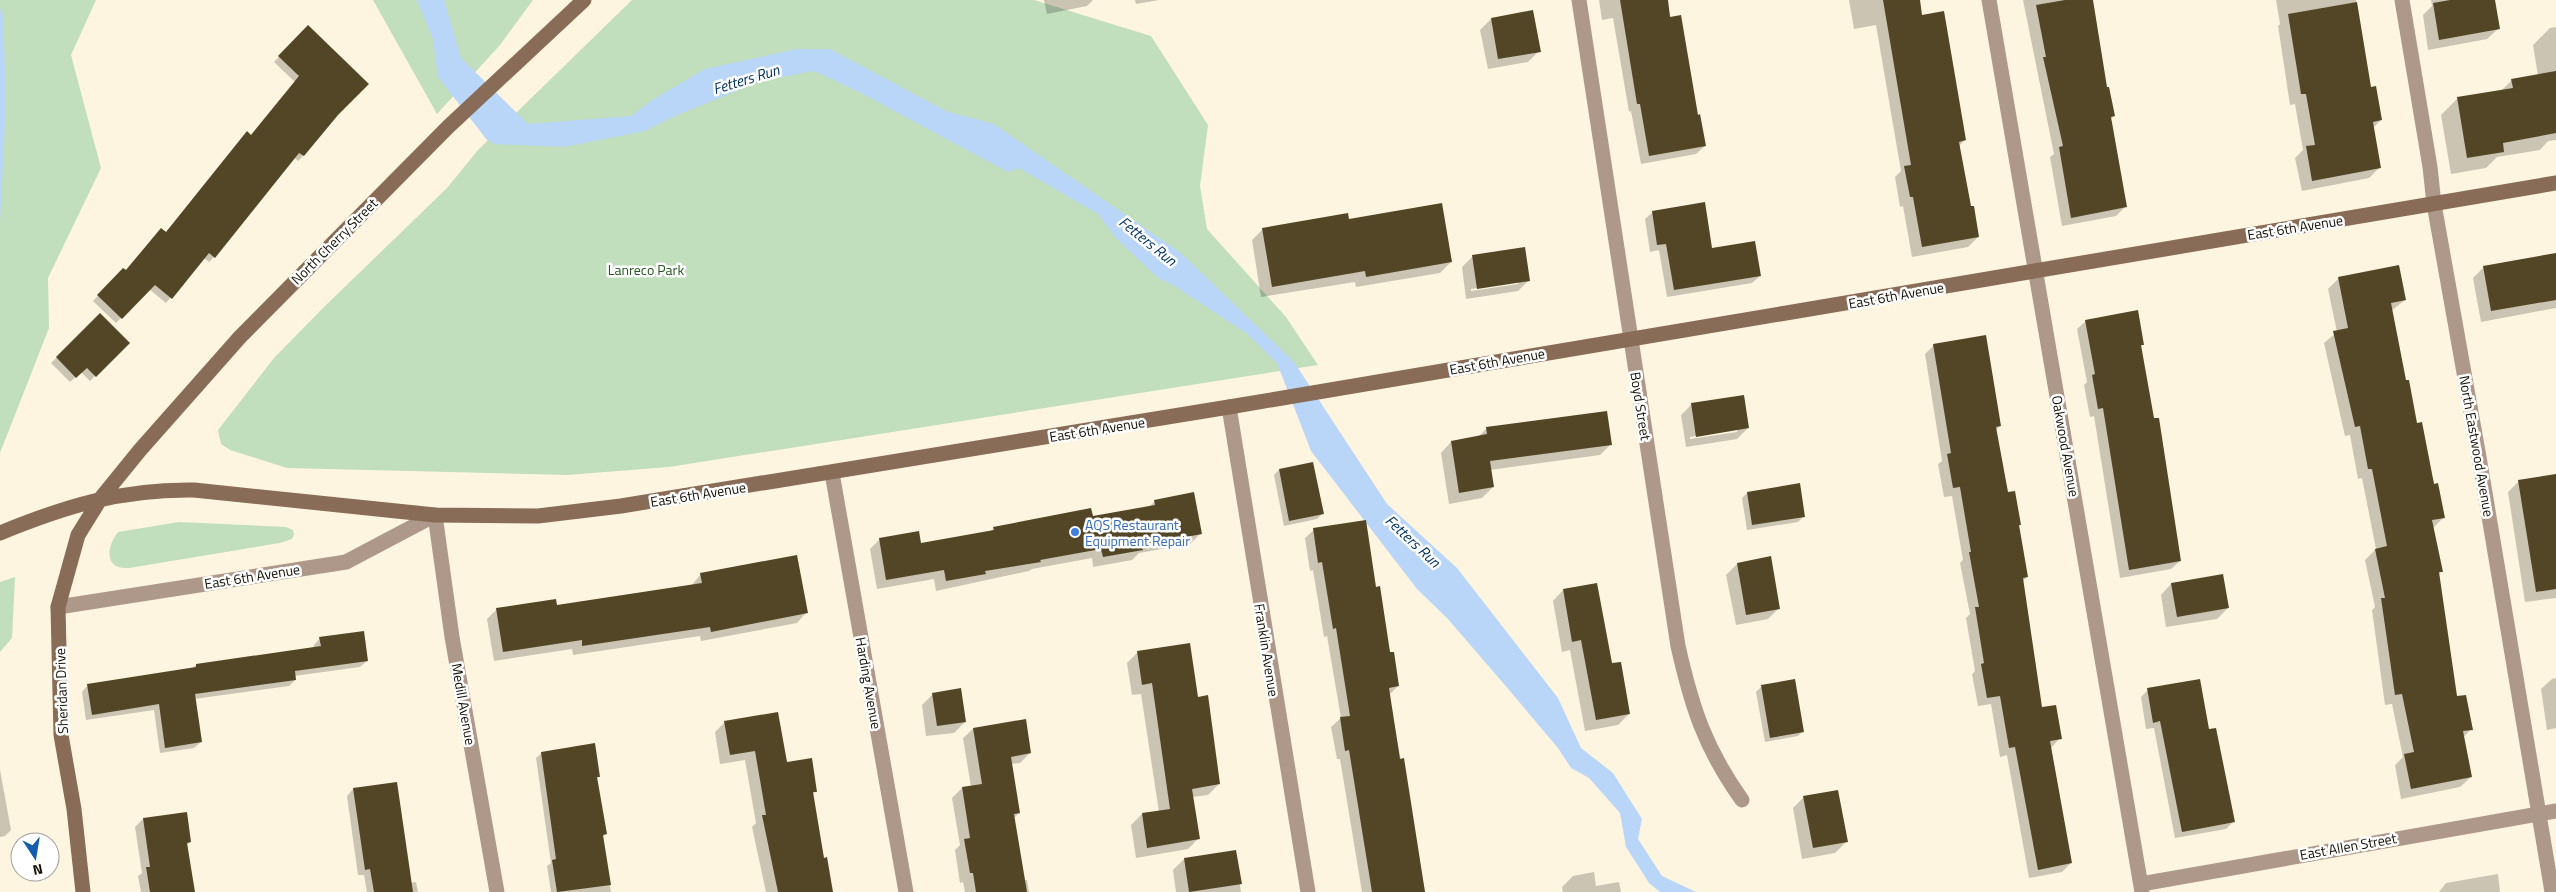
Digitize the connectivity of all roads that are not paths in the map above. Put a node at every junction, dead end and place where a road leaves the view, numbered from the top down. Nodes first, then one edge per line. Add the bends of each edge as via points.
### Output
1 (584, 0) edge
2 (1579, 0) edge
3 (1989, 0) edge
4 (2402, 0) edge
5 (2556, 183) edge
6 (2434, 204) junction
7 (2036, 270) junction
8 (1631, 339) junction
9 (1229, 407) junction
10 (832, 473) junction
11 (101, 498) junction
12 (435, 515) junction
13 (0, 533) edge
14 (58, 607) junction
15 (1742, 800) dead end
16 (2556, 811) edge
17 (2538, 814) junction
18 (2141, 888) edge
19 (83, 892) edge
20 (497, 892) edge
21 (906, 892) edge
22 (1308, 892) edge
23 (2552, 892) edge

1 - 11 street, North Cherry Street via 448,127 240,337 176,407
2 - 8 street, Boyd Street
3 - 7 street, Oakwood Avenue
4 - 6 street, North Eastwood Avenue
5 - 6 street, East 6th Avenue
6 - 7 street, East 6th Avenue
6 - 17 street, North Eastwood Avenue via 2478,447
7 - 8 street, East 6th Avenue
7 - 18 street, Oakwood Avenue
8 - 9 street, East 6th Avenue
8 - 15 street, Boyd Street via 1687,687 1708,746
9 - 10 street, East 6th Avenue
9 - 22 street, Franklin Avenue
10 - 12 street, East 6th Avenue via 538,516
10 - 21 street, Harding Avenue
11 - 12 street, East 6th Avenue via 161,490 194,490
11 - 13 street, East 6th Avenue
11 - 14 street, Sheridan Drive via 78,535
12 - 14 street, East 6th Avenue via 346,562
12 - 20 street, Medill Avenue via 452,638
14 - 19 street, Sheridan Drive via 61,735 74,809
16 - 17 street, East Allen Street
17 - 18 street, East Allen Street
17 - 23 street, North Eastwood Avenue

